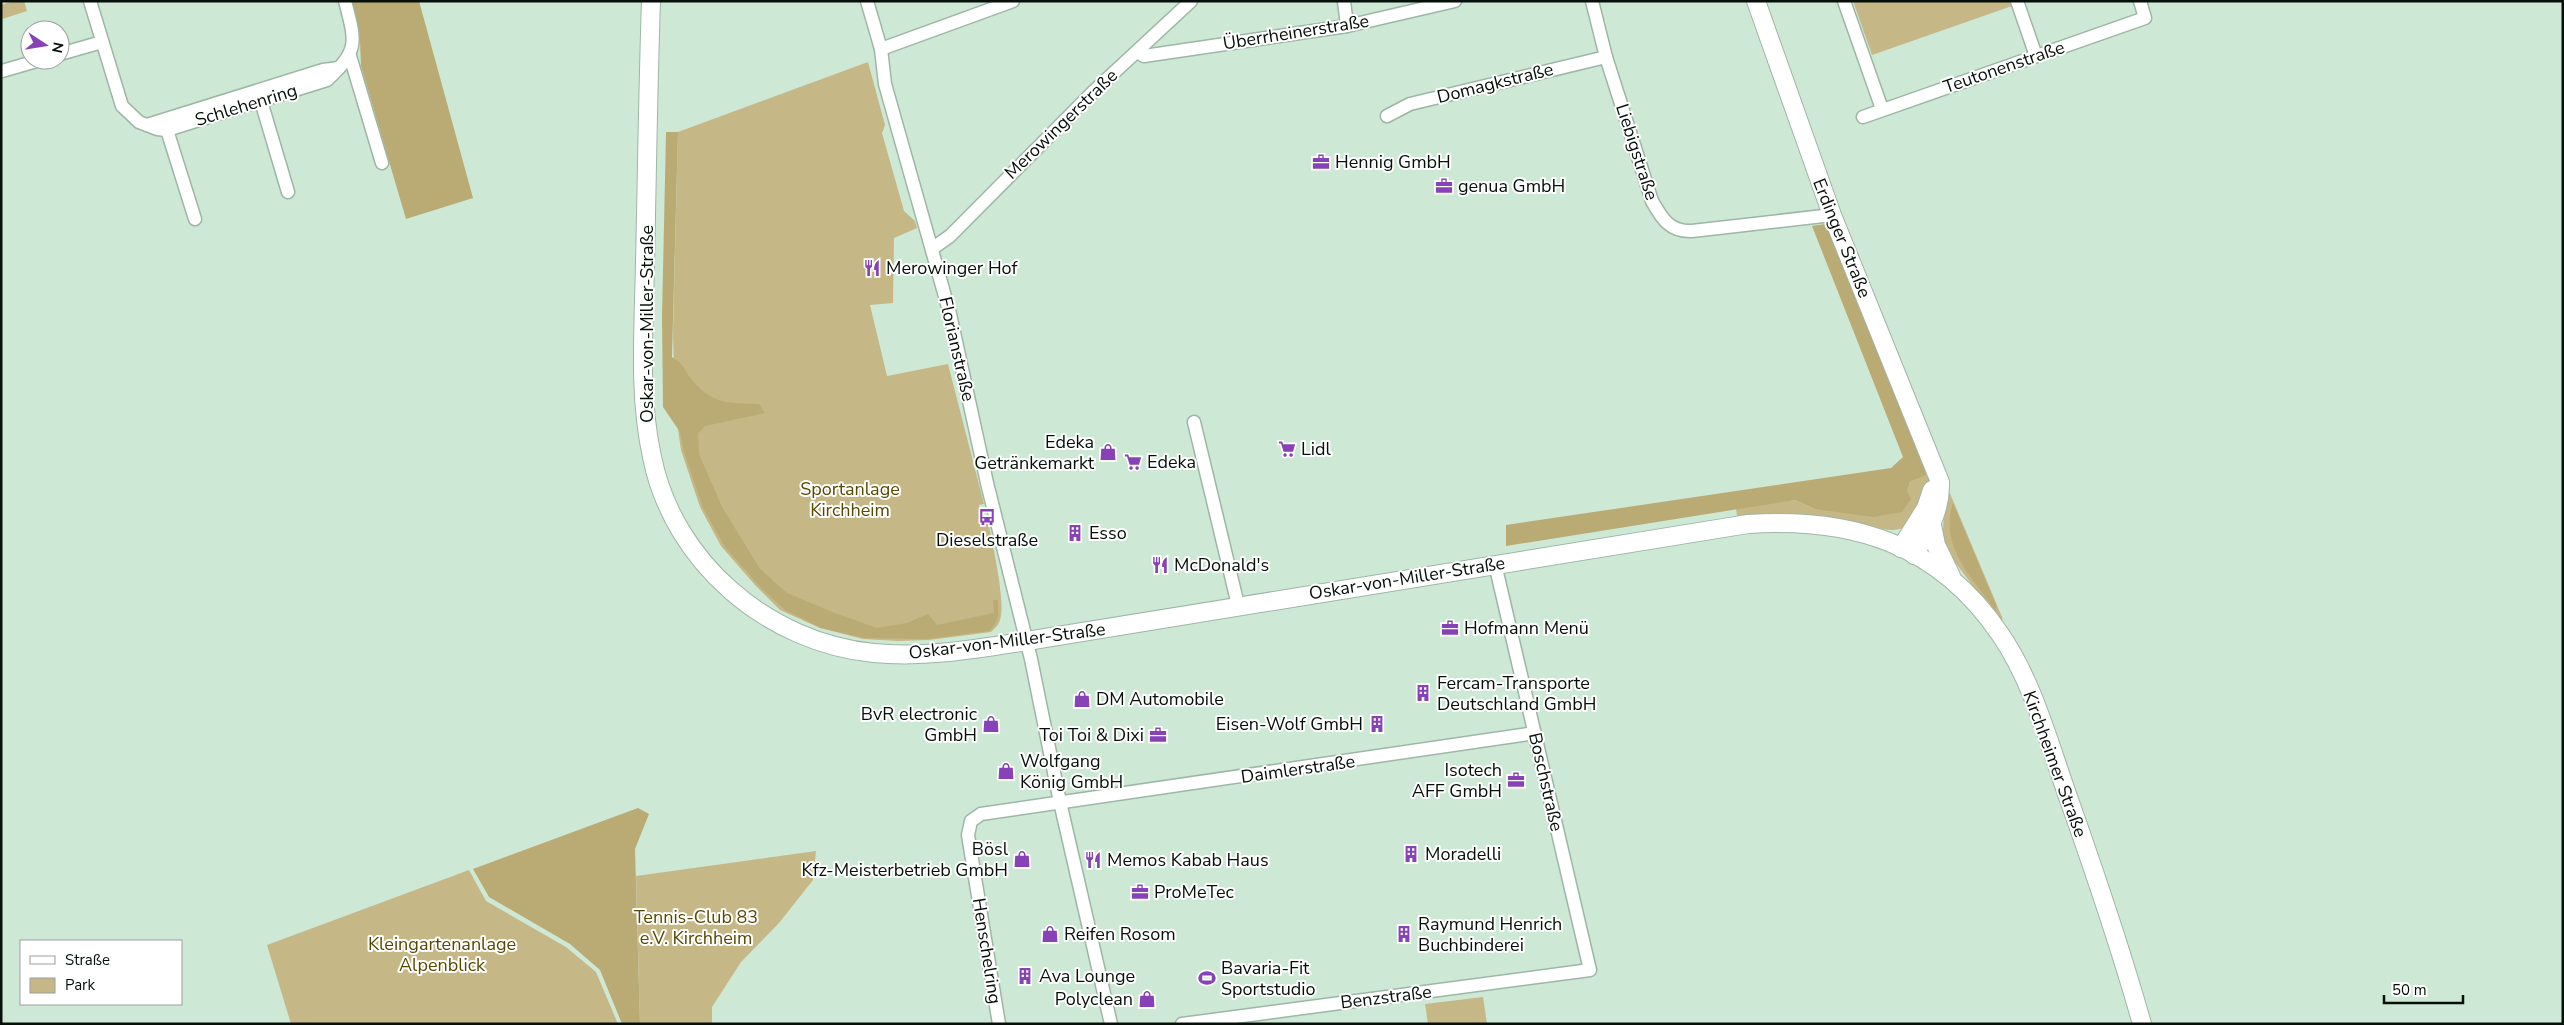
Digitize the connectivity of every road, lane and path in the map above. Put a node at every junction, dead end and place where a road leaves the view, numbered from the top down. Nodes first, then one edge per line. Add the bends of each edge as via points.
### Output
1 (90, 1) edge
2 (345, 1) edge
3 (651, 1) edge
4 (867, 1) edge
5 (1013, 1) edge
6 (1191, 1) edge
7 (1344, 1) edge
8 (1455, 1) edge
9 (1592, 1) edge
10 (1756, 1) edge
11 (1844, 1) edge
12 (2017, 1) edge
13 (2140, 1) edge
14 (1347, 26) junction
15 (102, 42) junction
16 (881, 50) junction
17 (70, 51) edge
18 (1137, 52) junction
19 (350, 56) junction
20 (2036, 56) junction
21 (1606, 57) junction
22 (20, 66) edge
23 (340, 68) junction
24 (2, 71) edge
25 (260, 101) junction
26 (1882, 109) junction
27 (1387, 116) dead end
28 (1863, 117) dead end
29 (147, 125) junction
30 (167, 130) junction
31 (382, 163) dead end
32 (288, 192) dead end
33 (1832, 215) junction
34 (194, 219) dead end
35 (933, 248) junction
36 (1194, 422) dead end
37 (1935, 472) junction
38 (1932, 525) junction
39 (1908, 551) junction
40 (1495, 564) junction
41 (1954, 581) junction
42 (1238, 606) junction
43 (1027, 641) junction
44 (1535, 733) junction
45 (1060, 802) junction
46 (1590, 970) joint
47 (999, 1024) edge
48 (1111, 1024) edge
49 (1182, 1024) edge
50 (2142, 1024) edge

1 - 15 street
2 - 19 street via 353,34
3 - 43 main road, Oskar-von-Miller-Straße via 644,400 654,468 683,535 714,575 750,607 802,636 826,644 873,653 927,655
4 - 16 street, Florianstraße
5 - 16 street
6 - 18 street, Merowingerstraße
7 - 14 street
8 - 14 street, Überrheinerstraße
9 - 21 street, Liebigstraße
10 - 33 main road, Erdinger Straße
11 - 26 street
12 - 20 street
13 - 20 street, Teutonenstraße via 2144,18
14 - 18 street, Überrheinerstraße via 1144,56
15 - 17 street
15 - 29 street via 122,106 130,116
16 - 35 street, Florianstraße via 885,84
18 - 35 street, Merowingerstraße via 950,236
19 - 23 street, Schlehenring
19 - 31 street
20 - 26 street, Teutonenstraße
21 - 27 street, Domagkstraße via 1410,104
21 - 33 street, Liebigstraße via 1652,202 1664,222 1681,232
22 - 24 street
23 - 25 street, Schlehenring via 327,80
23 - 29 street, Schlehenring via 323,70
25 - 30 street, Schlehenring
25 - 32 street
26 - 28 street, Teutonenstraße
29 - 30 street
30 - 34 street
33 - 37 main road, Erdinger Straße
35 - 43 street, Florianstraße
36 - 42 street
37 - 38 main road, Erdinger Straße via 1940,482 1940,499
37 - 39 main road via 1932,493
38 - 39 main road, Erdinger Straße
38 - 41 main road via 1936,545
39 - 40 main road, Oskar-von-Miller-Straße via 1879,538 1835,526 1774,522
39 - 41 main road, Kirchheimer Straße
40 - 42 main road, Oskar-von-Miller-Straße
40 - 44 street, Boschstraße
41 - 50 main road, Kirchheimer Straße via 2001,635 2036,708 2102,892
42 - 43 main road, Oskar-von-Miller-Straße
43 - 45 street
44 - 45 street, Daimlerstraße
44 - 46 street, Boschstraße
45 - 47 street, Henschelring via 981,814 972,821 968,835
45 - 48 street
46 - 49 street, Benzstraße

